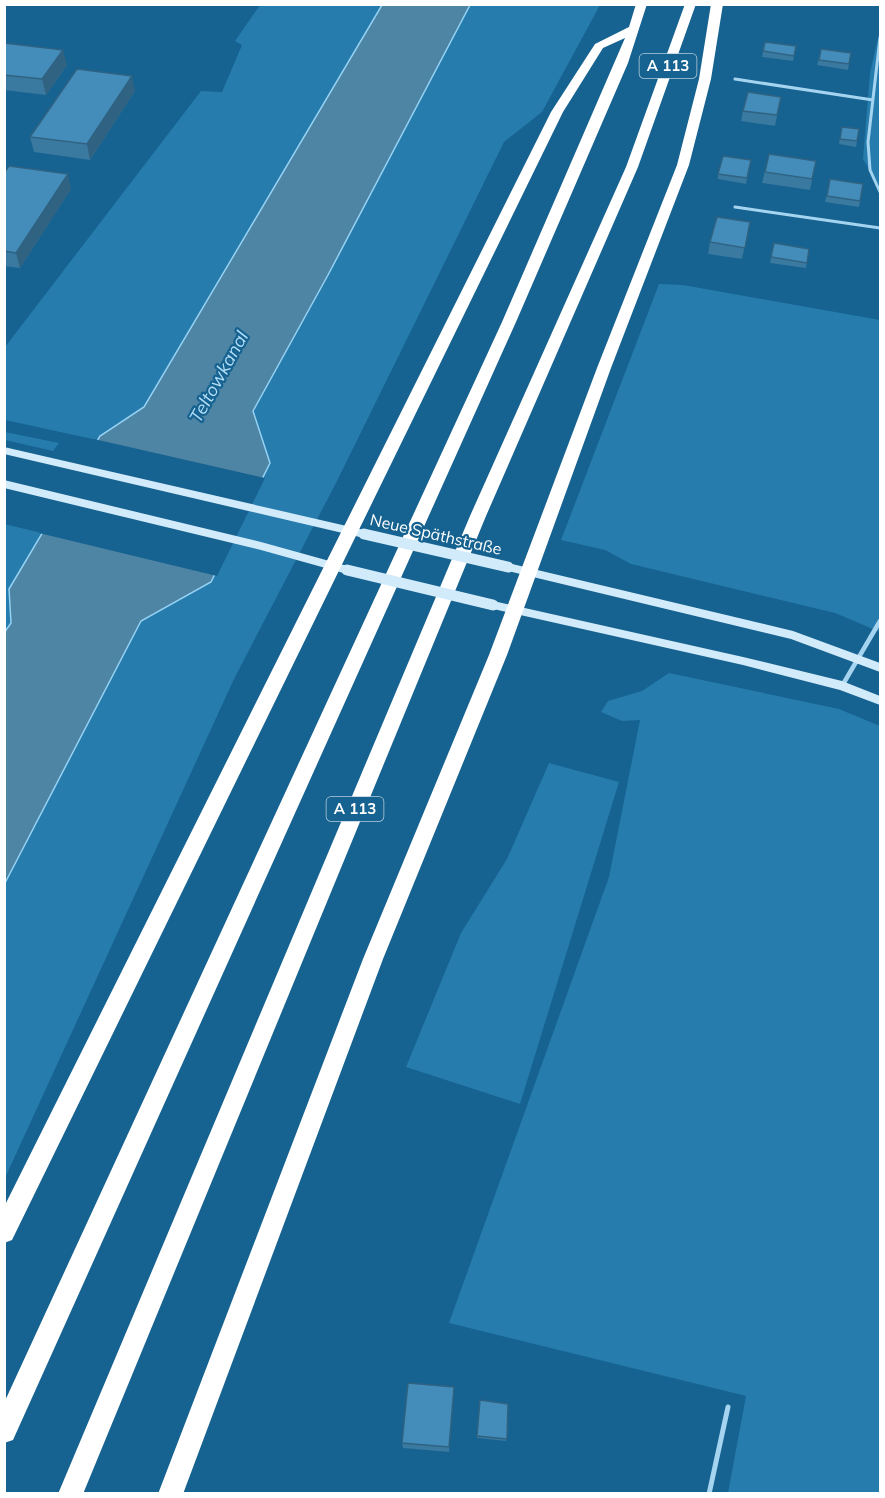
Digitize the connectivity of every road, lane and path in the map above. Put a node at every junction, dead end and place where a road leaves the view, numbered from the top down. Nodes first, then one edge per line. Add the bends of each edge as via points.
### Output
1 (642, 4) edge
2 (691, 4) edge
3 (717, 4) edge
4 (633, 29) junction
5 (880, 38) edge
6 (735, 79) dead end
7 (873, 100) junction
8 (880, 192) edge
9 (735, 207) dead end
10 (880, 228) edge
11 (4, 450) edge
12 (4, 484) edge
13 (358, 532) junction
14 (341, 568) junction
15 (528, 571) junction
16 (514, 609) junction
17 (880, 621) edge
18 (858, 658) junction
19 (880, 668) edge
20 (842, 686) junction
21 (880, 701) edge
22 (4, 1232) edge
23 (728, 1407) dead end
24 (4, 1431) edge
25 (70, 1494) edge
26 (170, 1494) edge
27 (710, 1494) edge

1 - 4 highway, A 113
2 - 25 highway, A 113 via 632,167 478,516
3 - 15 highway via 705,80 684,165
4 - 13 highway via 599,46 557,112
4 - 24 highway, A 113 via 622,63 509,322
5 - 7 lane
6 - 7 lane
7 - 8 lane via 868,149 870,171
9 - 10 lane
11 - 13 main road, Neue Späthstraße
12 - 14 main road
13 - 14 highway
13 - 15 main road, Neue Späthstraße, bridge
14 - 16 main road, bridge
14 - 22 highway via 145,944
15 - 16 highway
15 - 18 main road, Neue Späthstraße via 793,635
16 - 20 main road
16 - 26 highway via 373,959
17 - 18 lane
18 - 19 main road, Neue Späthstraße
18 - 20 lane
20 - 21 main road
23 - 27 lane

